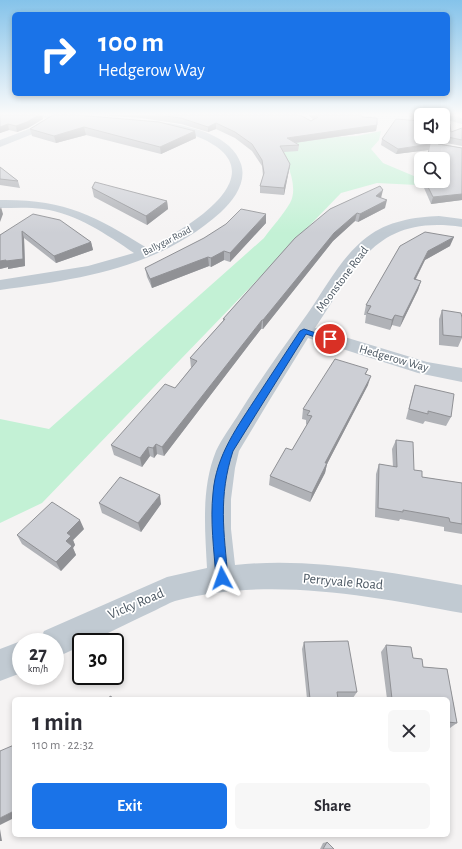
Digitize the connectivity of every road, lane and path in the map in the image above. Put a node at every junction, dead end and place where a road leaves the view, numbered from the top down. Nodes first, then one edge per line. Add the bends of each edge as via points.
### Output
1 (231, 155) edge
2 (0, 204) edge
3 (462, 223) edge
4 (145, 253) junction
5 (0, 285) edge
6 (304, 331) junction
7 (462, 375) edge
8 (222, 578) junction
9 (462, 599) edge
10 (64, 638) edge
11 (12, 660) edge
12 (0, 665) edge

1 - 4 street, Ballygar Road via 237,167 229,197 200,223 176,239
2 - 4 street via 34,204 64,209 97,224
3 - 6 street, Moonstone Road via 439,220 413,223 387,232 372,241 346,271
4 - 5 street, Ballygar Road via 120,262 64,275
6 - 7 street, Hedgerow Way via 396,360
6 - 8 street, Moonstone Road via 239,431 222,469 218,492
8 - 9 street, Perryvale Road via 348,580
8 - 10 street, Vicky Road via 173,589 122,609
11 - 12 street

